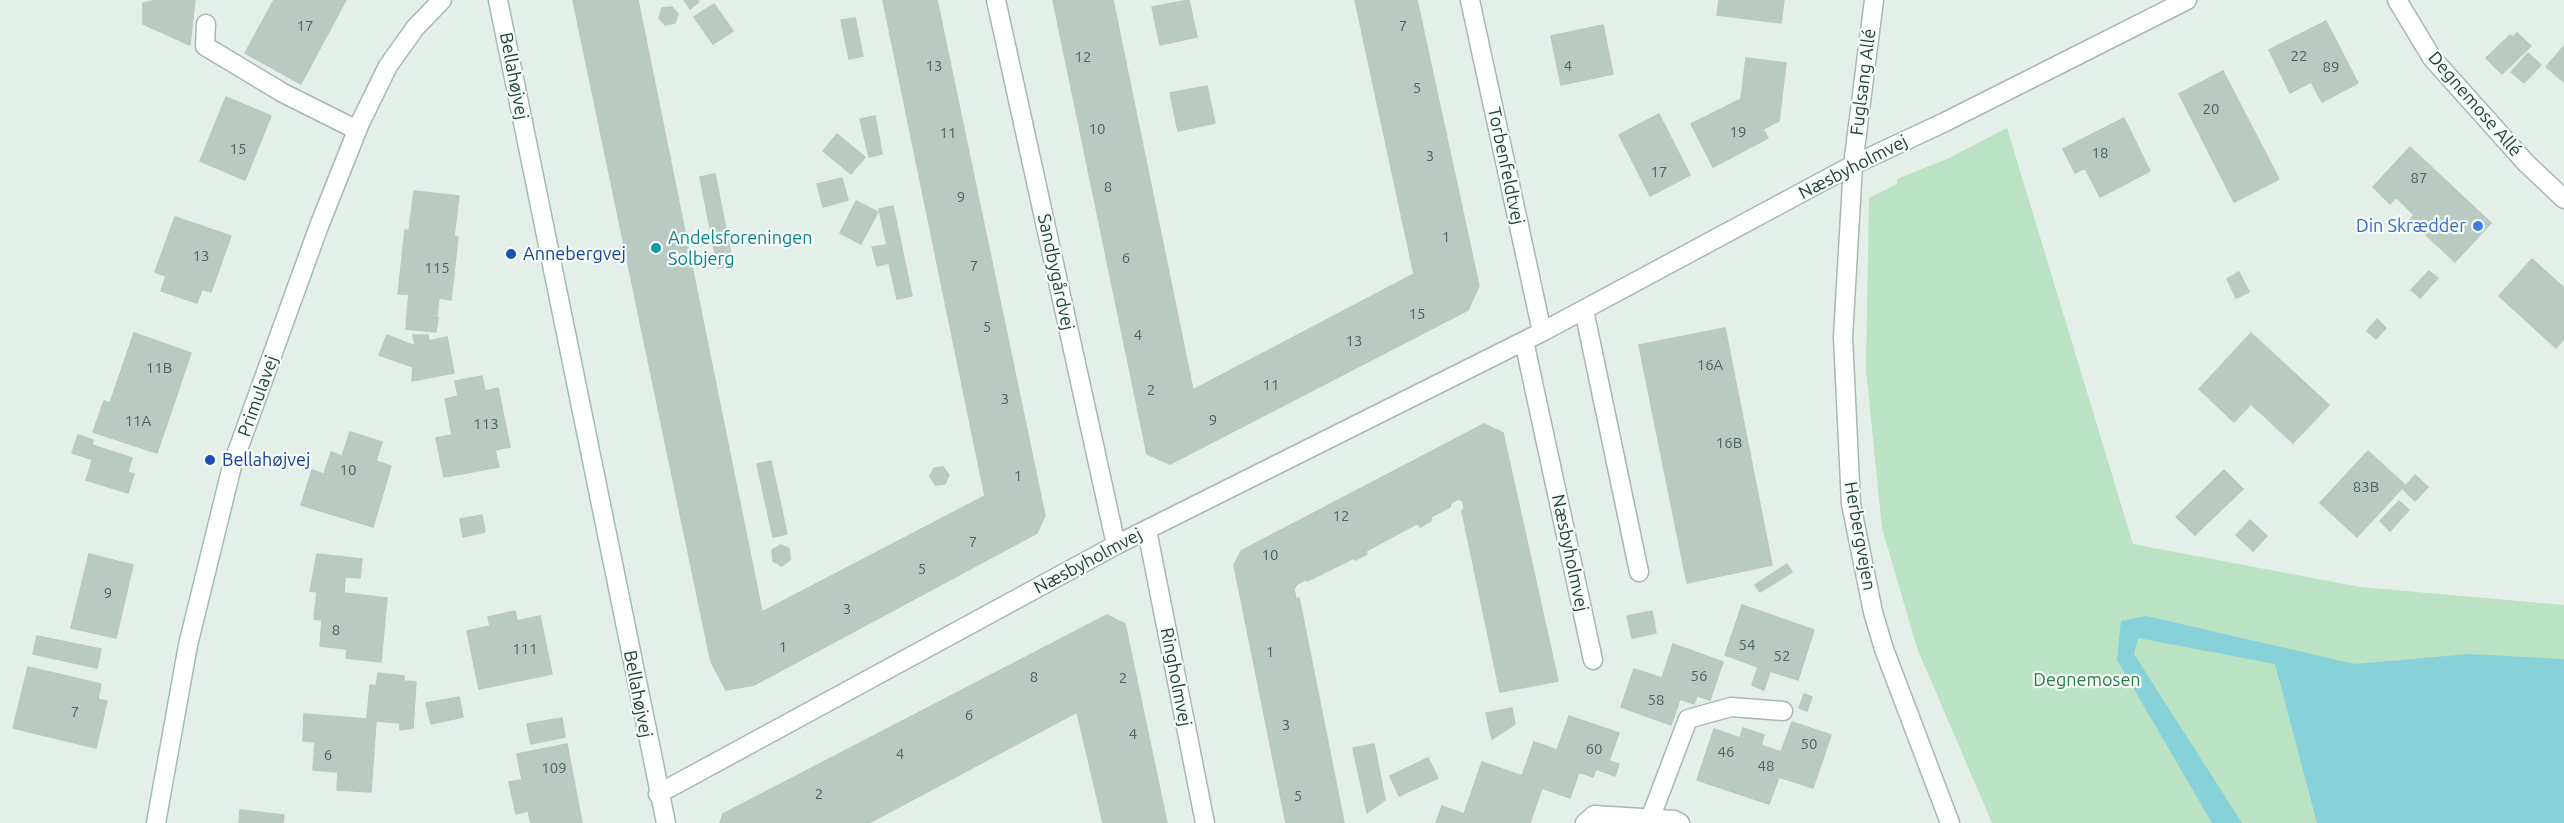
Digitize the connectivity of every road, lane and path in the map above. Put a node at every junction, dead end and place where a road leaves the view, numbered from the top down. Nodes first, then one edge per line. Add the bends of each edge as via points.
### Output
1 (442, 0) edge
2 (498, 0) edge
3 (996, 0) edge
4 (1470, 0) edge
5 (1874, 0) edge
6 (2187, 0) edge
7 (2397, 0) edge
8 (206, 24) dead end
9 (357, 130) junction
10 (1853, 165) junction
11 (2564, 199) edge
12 (1584, 310) junction
13 (1542, 332) junction
14 (1524, 341) junction
15 (1147, 530) junction
16 (1116, 544) junction
17 (1639, 572) dead end
18 (1593, 660) dead end
19 (1783, 711) dead end
20 (658, 794) junction
21 (1650, 819) junction
22 (156, 823) edge
23 (666, 823) edge
24 (1205, 823) edge
25 (1585, 823) edge
26 (1680, 823) edge
27 (1950, 823) edge

1 - 9 street, Primulavej via 388,66
2 - 20 street, Bellahøjvej
3 - 16 street, Sandbygårdvej
4 - 13 street, Torbenfeldtvej
5 - 10 street, Fuglsang Allé
6 - 10 street, Næsbyholmvej
7 - 11 street, Degnemose Allé via 2432,58 2526,163
8 - 9 street via 205,46 283,93
9 - 22 street, Primulavej via 232,466 188,645
10 - 12 street, Næsbyholmvej
10 - 27 street, Herbergvejen via 1844,337 1851,504 1884,649
12 - 13 street, Næsbyholmvej
12 - 17 street
13 - 14 street, Næsbyholmvej
14 - 15 street, Næsbyholmvej
14 - 18 street, Næsbyholmvej
15 - 16 street, Næsbyholmvej
15 - 24 street, Ringholmvej
16 - 20 street, Næsbyholmvej
19 - 21 street via 1731,707 1688,719
20 - 23 street, Bellahøjvej
21 - 25 street via 1594,815
21 - 26 street

